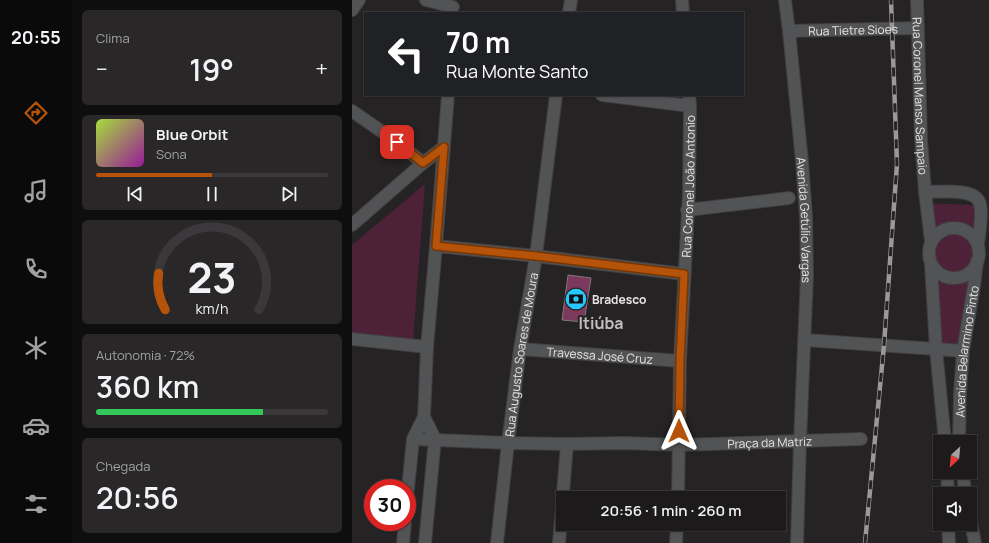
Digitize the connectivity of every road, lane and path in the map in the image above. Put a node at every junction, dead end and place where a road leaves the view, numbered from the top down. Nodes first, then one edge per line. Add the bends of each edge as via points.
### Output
1 (359, 0) edge
2 (426, 0) edge
3 (571, 0) edge
4 (682, 0) edge
5 (785, 0) edge
6 (917, 0) edge
7 (453, 7) edge
8 (352, 10) edge
9 (569, 12) edge
10 (683, 12) edge
11 (918, 28) junction
12 (789, 31) junction
13 (448, 96) edge
14 (556, 96) edge
15 (619, 96) edge
16 (689, 100) edge
17 (352, 111) edge
18 (444, 147) junction
19 (423, 163) junction
20 (925, 192) junction
21 (789, 198) dead end
22 (688, 210) junction
23 (352, 225) edge
24 (931, 241) junction
25 (978, 245) junction
26 (436, 246) junction
27 (536, 256) junction
28 (977, 261) junction
29 (931, 264) junction
30 (684, 274) junction
31 (352, 339) edge
32 (805, 340) junction
33 (427, 346) junction
34 (520, 349) junction
35 (936, 349) junction
36 (963, 351) junction
37 (680, 361) junction
38 (424, 417) junction
39 (944, 435) edge
40 (959, 435) edge
41 (413, 439) junction
42 (435, 439) junction
43 (861, 439) dead end
44 (800, 441) junction
45 (508, 443) junction
46 (567, 444) junction
47 (679, 445) junction
48 (409, 479) edge
49 (678, 491) edge
50 (404, 531) edge
51 (677, 531) edge
52 (948, 531) edge
53 (973, 531) edge
54 (402, 543) edge
55 (425, 543) edge
56 (497, 543) edge
57 (560, 543) edge
58 (676, 543) edge
59 (797, 543) edge
60 (949, 543) edge
61 (975, 543) edge

1 - 8 street
2 - 7 street
3 - 9 street
4 - 10 street
5 - 12 street, Avenida Getúlio Vargas
6 - 11 street, Rua Coronel Manso Sampaio
11 - 12 street, Rua Tietre Sioes
11 - 20 street, Rua Coronel Manso Sampaio
12 - 32 street, Avenida Getúlio Vargas via 806,216
13 - 18 street
14 - 27 street, Rua Augusto Soares de Moura
15 - 16 street
16 - 22 street, Rua Coronel João Antonio
17 - 19 street
18 - 19 street
18 - 26 street
19 - 23 street
20 - 24 street, Avenida Belarmino Pinto
20 - 25 street, Avenida Belarmino Pinto via 959,192 977,197 981,206
21 - 22 street
22 - 30 street, Rua Coronel João Antonio
24 - 25 street via 937,234 951,228 967,232
24 - 29 street, Avenida Belarmino Pinto via 928,257
25 - 28 street, Avenida Belarmino Pinto
26 - 27 street
26 - 33 street
27 - 30 street
27 - 34 street, Rua Augusto Soares de Moura
28 - 29 street, Avenida Belarmino Pinto via 967,274 951,278 940,274
28 - 36 street, Avenida Belarmino Pinto
29 - 35 street, Avenida Belarmino Pinto
30 - 37 street, Rua Coronel João Antonio
31 - 33 street
32 - 35 street
32 - 44 street, Avenida Getúlio Vargas
33 - 38 street
34 - 37 street, Travessa José Cruz
34 - 45 street, Rua Augusto Soares de Moura
35 - 36 street
35 - 39 street, Avenida Belarmino Pinto
36 - 40 street, Avenida Belarmino Pinto
37 - 47 street, Rua Coronel João Antonio
38 - 41 street
38 - 42 street
41 - 42 street, Praça da Matriz
41 - 48 street
42 - 45 street, Praça da Matriz
42 - 55 street
43 - 44 street, Praça da Matriz
44 - 47 street, Praça da Matriz
44 - 59 street, Avenida Getúlio Vargas
45 - 46 street, Praça da Matriz
45 - 56 street, Rua Augusto Soares de Moura
46 - 47 street, Praça da Matriz
46 - 57 street
47 - 49 street, Rua Coronel João Antonio
50 - 54 street
51 - 58 street
52 - 60 street
53 - 61 street

